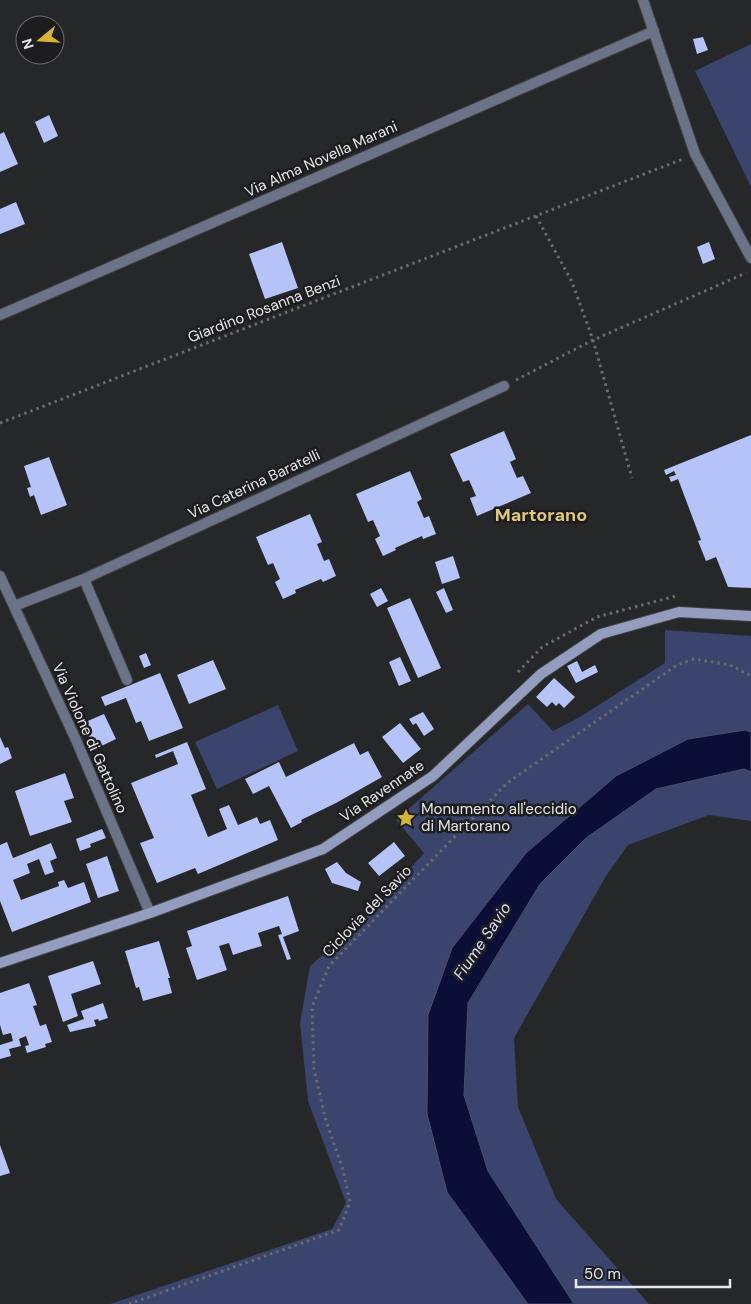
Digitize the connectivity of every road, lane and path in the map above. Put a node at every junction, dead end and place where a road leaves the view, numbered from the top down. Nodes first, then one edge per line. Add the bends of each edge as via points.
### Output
1 (643, 0) edge
2 (654, 31) junction
3 (695, 154) junction
4 (536, 216) junction
5 (751, 258) edge
6 (751, 271) edge
7 (0, 315) edge
8 (593, 340) junction
9 (504, 386) joint
10 (0, 422) edge
11 (632, 478) dead end
12 (0, 576) edge
13 (84, 578) junction
14 (682, 596) dead end
15 (14, 606) junction
16 (751, 616) edge
17 (516, 674) dead end
18 (751, 676) edge
19 (127, 680) dead end
20 (150, 913) junction
21 (0, 962) edge
22 (129, 1304) edge

1 - 2 street
2 - 3 street
2 - 7 street, Via Alma Novella Marani
3 - 4 path, Giardino Rosanna Benzi
3 - 5 street
4 - 8 path via 572,282
4 - 10 path, Giardino Rosanna Benzi
6 - 8 path
8 - 9 path
8 - 11 path
9 - 13 street, Via Caterina Baratelli
12 - 15 street, Via Violone di Gattolino
13 - 15 street, Via Caterina Baratelli
13 - 19 street
14 - 17 path via 597,617 542,647
15 - 20 street, Via Violone di Gattolino
16 - 20 main road, Via Ravennate via 679,612 601,634 541,674 433,776 323,849
18 - 22 path, Ciclovia del Savio via 730,665 694,659 677,665 507,782 329,966 312,1007 314,1069 350,1202 339,1230
20 - 21 main road, Via Ravennate

